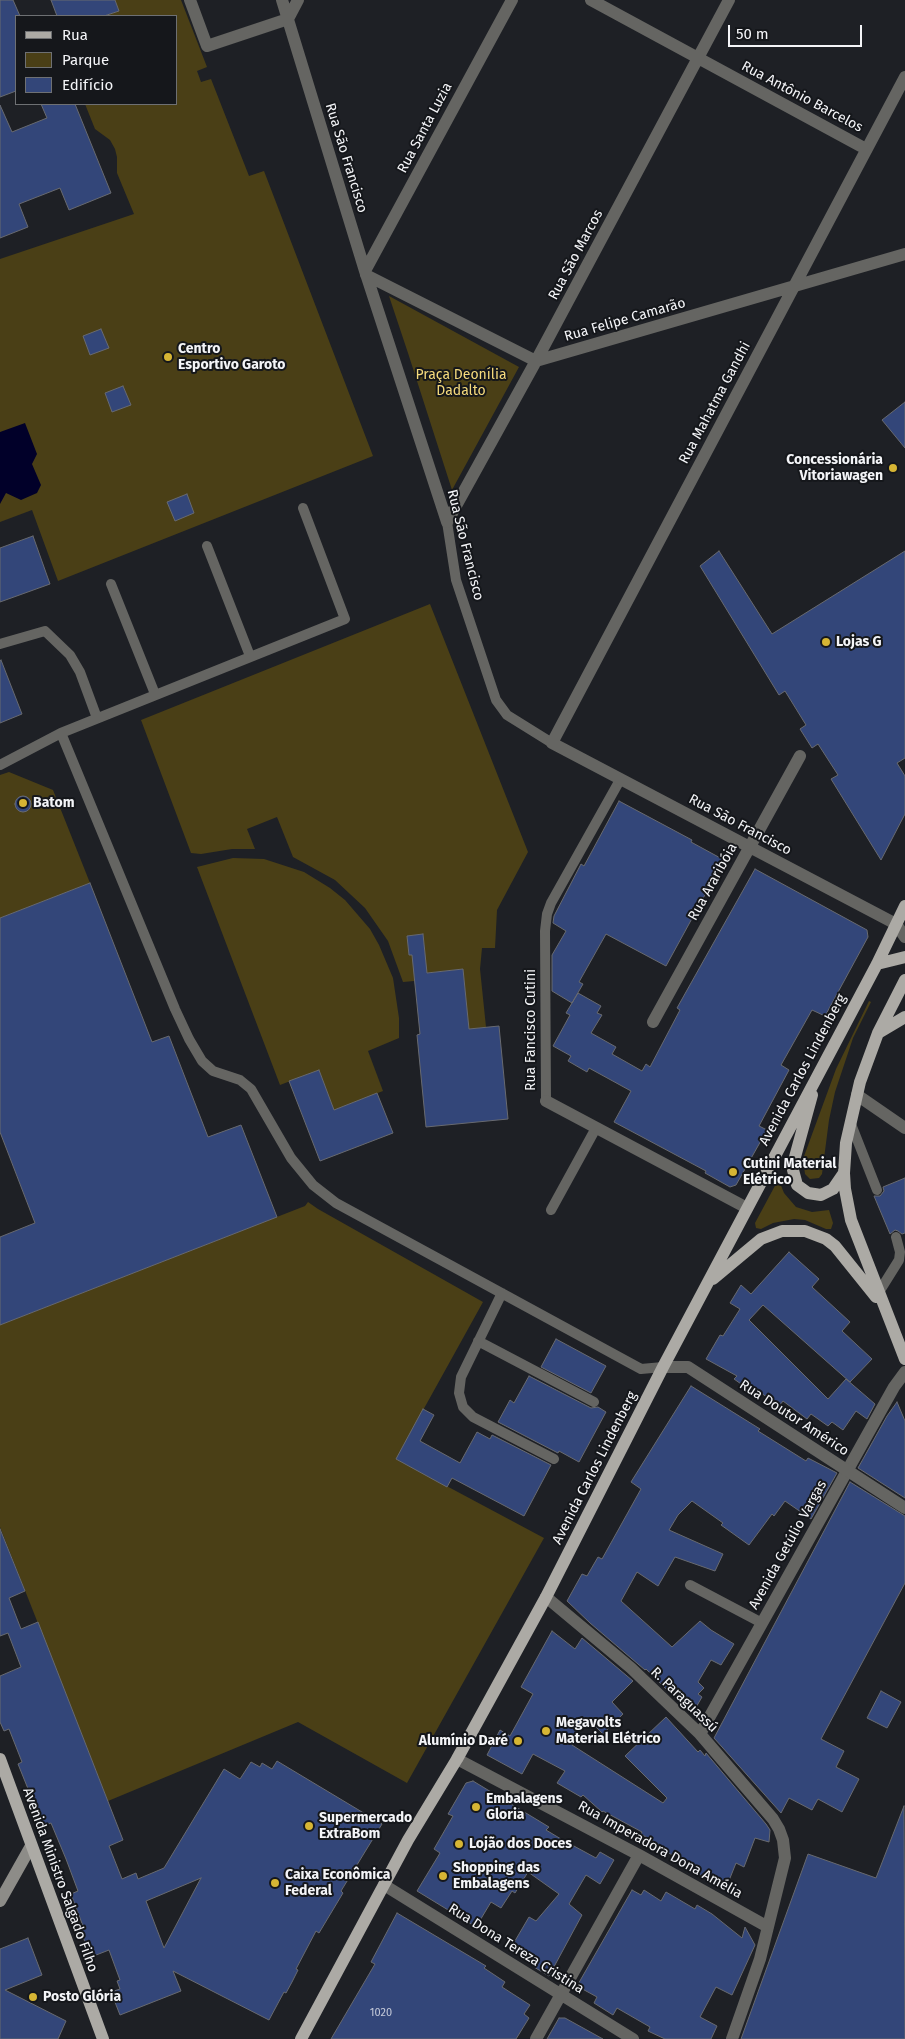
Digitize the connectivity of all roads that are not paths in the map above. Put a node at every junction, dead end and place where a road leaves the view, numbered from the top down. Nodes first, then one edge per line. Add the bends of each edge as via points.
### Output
1 (190, 0) edge
2 (282, 0) edge
3 (298, 0) edge
4 (512, 0) edge
5 (591, 0) edge
6 (729, 0) edge
7 (288, 19) junction
8 (698, 58) junction
9 (905, 76) edge
10 (866, 148) junction
11 (905, 254) edge
12 (365, 273) junction
13 (793, 288) junction
14 (536, 362) junction
15 (303, 508) dead end
16 (447, 522) junction
17 (207, 546) dead end
18 (111, 584) dead end
19 (0, 644) edge
20 (250, 656) junction
21 (154, 694) junction
22 (97, 718) junction
23 (61, 733) junction
24 (552, 743) junction
25 (800, 756) dead end
26 (0, 765) edge
27 (620, 780) junction
28 (750, 846) junction
29 (905, 906) edge
30 (896, 924) junction
31 (905, 937) edge
32 (905, 957) edge
33 (876, 964) junction
34 (905, 980) edge
35 (905, 1017) edge
36 (653, 1022) dead end
37 (878, 1034) junction
38 (820, 1070) junction
39 (857, 1095) junction
40 (546, 1101) joint
41 (850, 1124) junction
42 (596, 1128) junction
43 (905, 1128) edge
44 (844, 1174) junction
45 (877, 1190) dead end
46 (747, 1208) junction
47 (552, 1210) dead end
48 (896, 1237) dead end
49 (708, 1284) junction
50 (879, 1292) junction
51 (502, 1293) junction
52 (885, 1308) junction
53 (478, 1341) junction
54 (904, 1352) edge
55 (663, 1367) junction
56 (905, 1372) edge
57 (594, 1402) dead end
58 (554, 1459) dead end
59 (847, 1470) junction
60 (905, 1508) edge
61 (690, 1585) dead end
62 (546, 1597) junction
63 (762, 1623) junction
64 (700, 1734) junction
65 (0, 1759) edge
66 (457, 1759) junction
67 (31, 1846) junction
68 (639, 1855) junction
69 (384, 1885) junction
70 (0, 1901) edge
71 (768, 1927) junction
72 (561, 1994) junction
73 (103, 2039) edge
74 (301, 2039) edge
75 (536, 2039) edge
76 (633, 2039) edge
77 (732, 2039) edge

1 - 7 street via 208,46
2 - 7 street, Rua São Francisco
3 - 7 street
4 - 12 street, Rua Santa Luzia
5 - 8 street, Rua Antônio Barcelos
6 - 8 street, Rua São Marcos
7 - 12 street, Rua São Francisco
8 - 10 street, Rua Antônio Barcelos
8 - 14 street, Rua São Marcos
9 - 10 street, Rua Mahatma Gandhi
10 - 13 street, Rua Mahatma Gandhi
11 - 13 street, Rua Felipe Camarão
12 - 14 street
12 - 16 street, Rua São Francisco
13 - 14 street, Rua Felipe Camarão
13 - 24 street, Rua Mahatma Gandhi
14 - 16 street, Rua São Marcos
15 - 20 lane via 345,619
16 - 24 lane, Rua São Francisco via 456,580 496,700 507,715
17 - 20 lane
18 - 21 lane
19 - 22 lane via 45,631 70,654
20 - 21 lane
21 - 22 lane
22 - 23 lane
23 - 26 lane
23 - 51 lane via 180,1021 202,1061 213,1071 240,1080 251,1089 301,1172 324,1195
24 - 27 street, Rua São Francisco
25 - 28 street, Rua Araribóia
27 - 28 street, Rua São Francisco
27 - 40 lane, Rua Fancisco Cutini via 547,914
28 - 30 street, Rua São Francisco
28 - 36 street, Rua Araribóia
29 - 30 main road, Avenida Carlos Lindenberg
30 - 31 street, Rua São Francisco
30 - 33 main road, Avenida Carlos Lindenberg
32 - 33 main road
33 - 38 main road, Avenida Carlos Lindenberg
34 - 37 main road
35 - 37 main road
37 - 39 main road
38 - 44 main road via 795,1157 794,1177 802,1190 821,1195 833,1189
38 - 46 main road, Avenida Carlos Lindenberg
39 - 41 main road
39 - 43 street
40 - 42 street, Rua Fancisco Cutini
41 - 44 main road
41 - 45 lane
42 - 46 street, Rua Fancisco Cutini
42 - 47 lane
44 - 50 main road via 851,1220
46 - 49 main road, Avenida Carlos Lindenberg
48 - 50 lane via 900,1252 898,1260
49 - 52 main road via 761,1239 782,1231 805,1231 835,1246
49 - 55 main road, Avenida Carlos Lindenberg
50 - 52 main road
51 - 53 lane
51 - 55 lane via 641,1369
52 - 54 main road
53 - 57 lane
53 - 58 lane via 461,1377 459,1393 463,1407 473,1417
55 - 59 street, Rua Doutor Américo via 688,1367
55 - 62 main road, Avenida Carlos Lindenberg
56 - 59 street, Avenida Getúlio Vargas
59 - 60 street, Rua Doutor Américo
59 - 63 street, Avenida Getúlio Vargas
61 - 63 lane
62 - 64 street, R. Paraguassú via 630,1668
62 - 66 main road, Avenida Carlos Lindenberg
63 - 64 street, Avenida Getúlio Vargas
64 - 71 street, R. Paraguassú via 774,1819 783,1840 785,1858
65 - 67 main road, Avenida Ministro Salgado Filho
66 - 68 street, Rua Imperadora Dona Amélia
66 - 69 main road, Avenida Carlos Lindenberg
67 - 70 main road
67 - 73 main road, Avenida Ministro Salgado Filho
68 - 71 street, Rua Imperadora Dona Amélia
68 - 72 street
69 - 72 street, Rua Dona Tereza Cristina
69 - 74 main road, Avenida Carlos Lindenberg
71 - 77 street via 755,1976
72 - 75 street
72 - 76 street, Rua Dona Tereza Cristina

